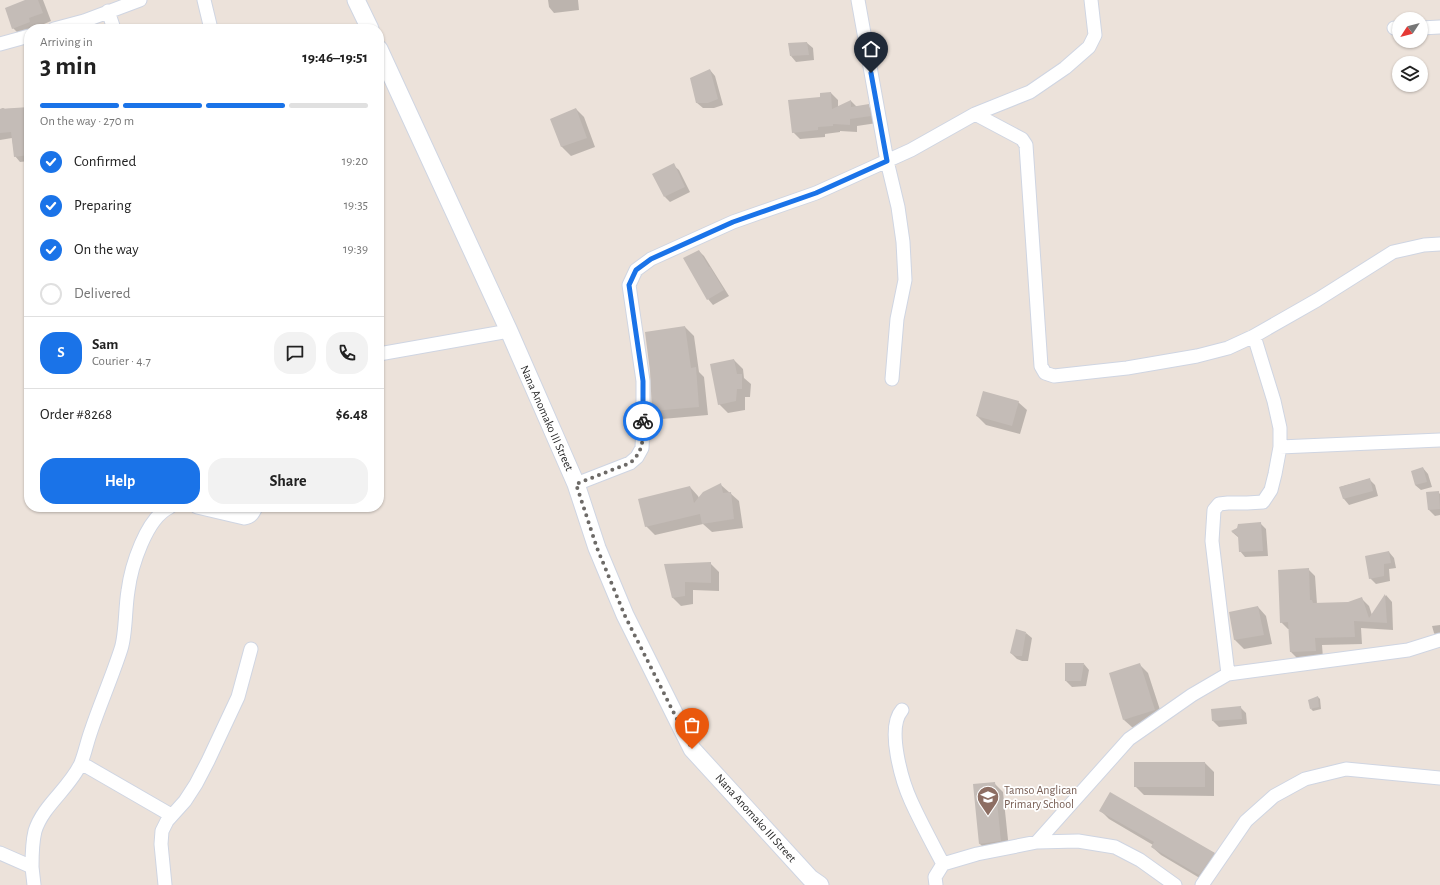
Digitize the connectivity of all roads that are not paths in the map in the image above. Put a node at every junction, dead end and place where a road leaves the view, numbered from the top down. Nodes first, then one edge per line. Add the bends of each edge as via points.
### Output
1 (140, 0) edge
2 (204, 0) edge
3 (356, 0) edge
4 (858, 0) edge
5 (1091, 0) edge
6 (108, 11) junction
7 (86, 24) edge
8 (112, 24) edge
9 (210, 24) edge
10 (368, 24) edge
11 (1440, 27) edge
12 (1428, 28) edge
13 (24, 37) edge
14 (0, 44) edge
15 (384, 60) edge
16 (975, 114) junction
17 (887, 161) junction
18 (1440, 244) edge
19 (509, 331) junction
20 (1254, 336) junction
21 (384, 353) edge
22 (892, 379) dead end
23 (1440, 440) edge
24 (1280, 447) junction
25 (576, 484) junction
26 (161, 512) edge
27 (218, 512) edge
28 (254, 512) edge
29 (1440, 640) edge
30 (250, 649) dead end
31 (1228, 674) junction
32 (902, 710) dead end
33 (81, 764) junction
34 (1440, 778) edge
35 (172, 815) junction
36 (1038, 842) junction
37 (0, 853) edge
38 (943, 864) junction
39 (32, 868) junction
40 (812, 883) edge
41 (34, 885) edge
42 (165, 885) edge
43 (936, 885) edge
44 (1175, 885) edge
45 (1202, 885) edge

1 - 6 street
2 - 9 street
3 - 10 street
4 - 17 street
5 - 16 street via 1095,35 1089,47 1065,68 1030,92
6 - 7 street
6 - 8 street
11 - 12 street
13 - 14 street
15 - 19 street, Nana Anomako III Street
16 - 17 street
16 - 20 street via 1022,139 1026,145 1041,366 1045,373 1054,376 1127,368 1197,356 1228,348
17 - 22 street via 898,207 905,280 897,319
17 - 25 street via 816,193 733,222 651,259 636,270 629,285 643,381 642,448 630,463
18 - 20 street via 1393,252
19 - 21 street
19 - 25 street, Nana Anomako III Street
20 - 24 street via 1274,401 1280,428
23 - 24 street
24 - 31 street via 1271,490 1263,502 1228,502 1219,504 1214,510 1212,541 1215,578
25 - 40 street, Nana Anomako III Street via 597,548 625,616 692,749
26 - 33 street via 152,524 138,552 128,590 122,646 90,732
27 - 28 street via 244,518 250,517
29 - 31 street via 1408,650
30 - 35 street via 238,697 208,761 185,801
31 - 36 street via 1129,739
32 - 38 street via 896,720 898,760 911,800
33 - 35 street
33 - 39 street via 46,811 36,830 32,846
34 - 45 street via 1346,769 1305,779 1274,796 1246,821
35 - 42 street via 162,831
36 - 38 street via 977,854
36 - 44 street via 1078,841 1115,847 1140,860
37 - 39 street
38 - 43 street via 935,877
39 - 41 street

